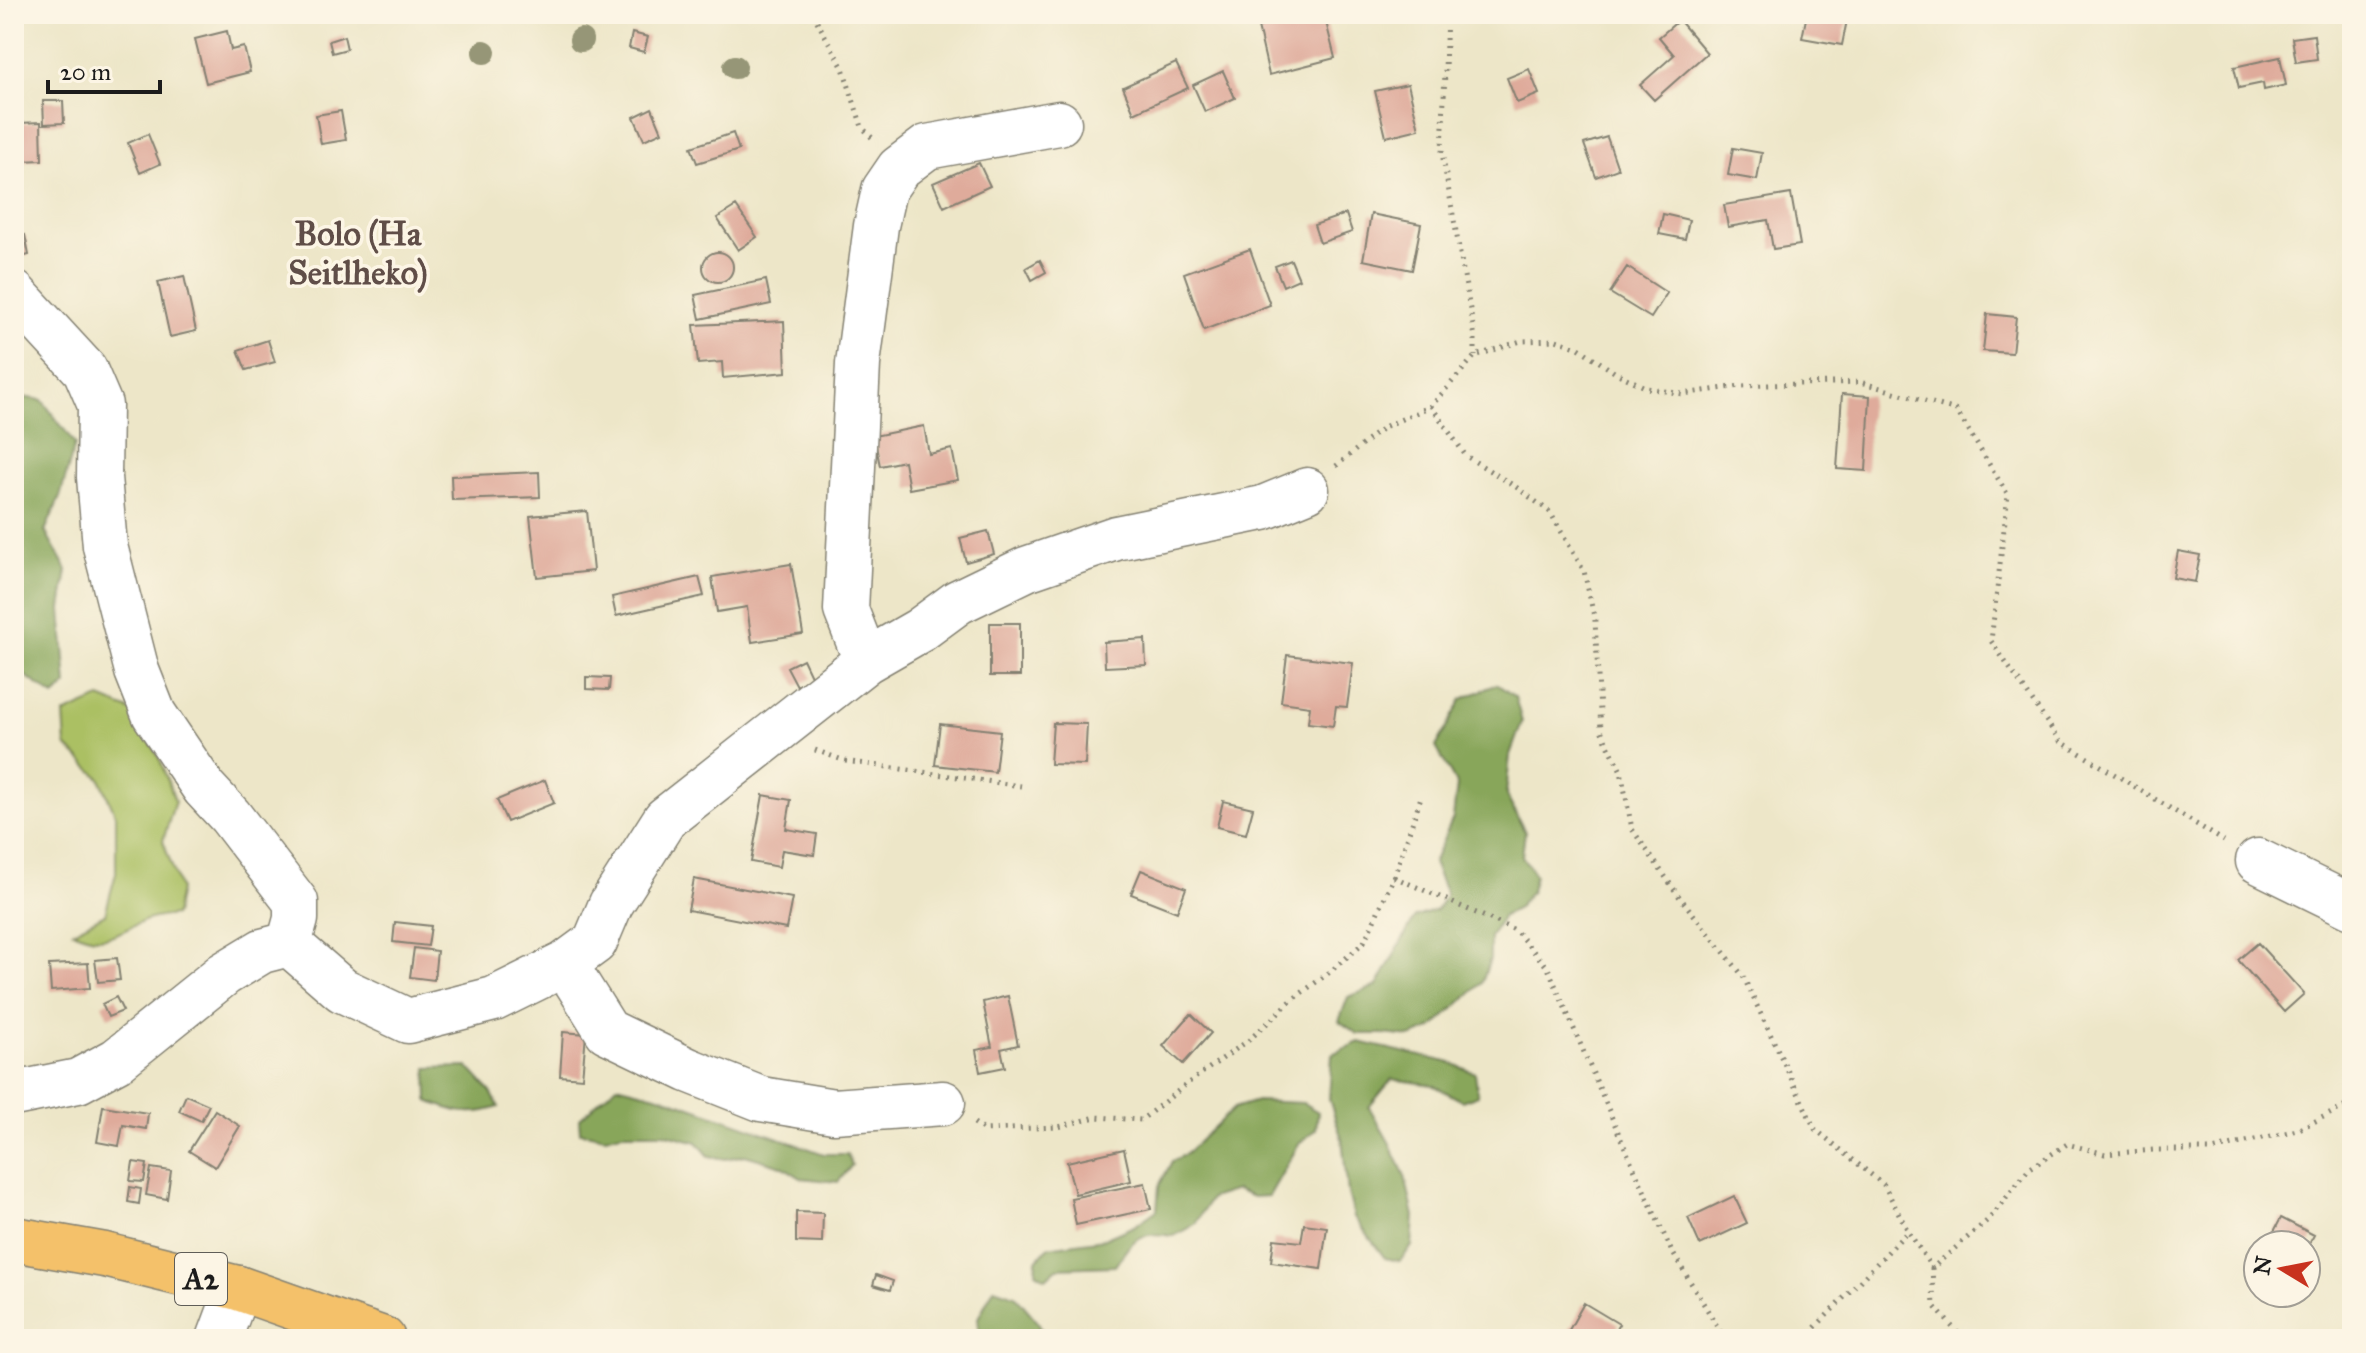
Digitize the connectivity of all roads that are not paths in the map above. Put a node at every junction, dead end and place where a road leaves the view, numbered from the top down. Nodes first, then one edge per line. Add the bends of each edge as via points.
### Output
1 (1059, 123) dead end
2 (14, 293) edge
3 (1307, 490) road end
4 (866, 661) junction
5 (2258, 861) road end
6 (2352, 907) edge
7 (289, 944) junction
8 (565, 964) junction
9 (14, 1094) edge
10 (943, 1103) road end
11 (14, 1239) edge
12 (238, 1288) junction
13 (219, 1339) edge
14 (383, 1339) edge

1 - 4 street via 927,147 899,168 884,190 858,364 846,610
2 - 7 street via 85,370 100,405 105,546 137,671 154,714 180,754 296,902
3 - 4 street via 1263,508 1116,538 1026,569 958,602
4 - 8 street via 665,819 611,904 595,942
5 - 6 street
7 - 8 street via 342,990 408,1021 494,999
7 - 9 street via 262,951 224,974 117,1060 78,1081
8 - 10 street via 607,1031 761,1099 834,1111
11 - 12 main road, A2
12 - 13 street
12 - 14 main road, A2

